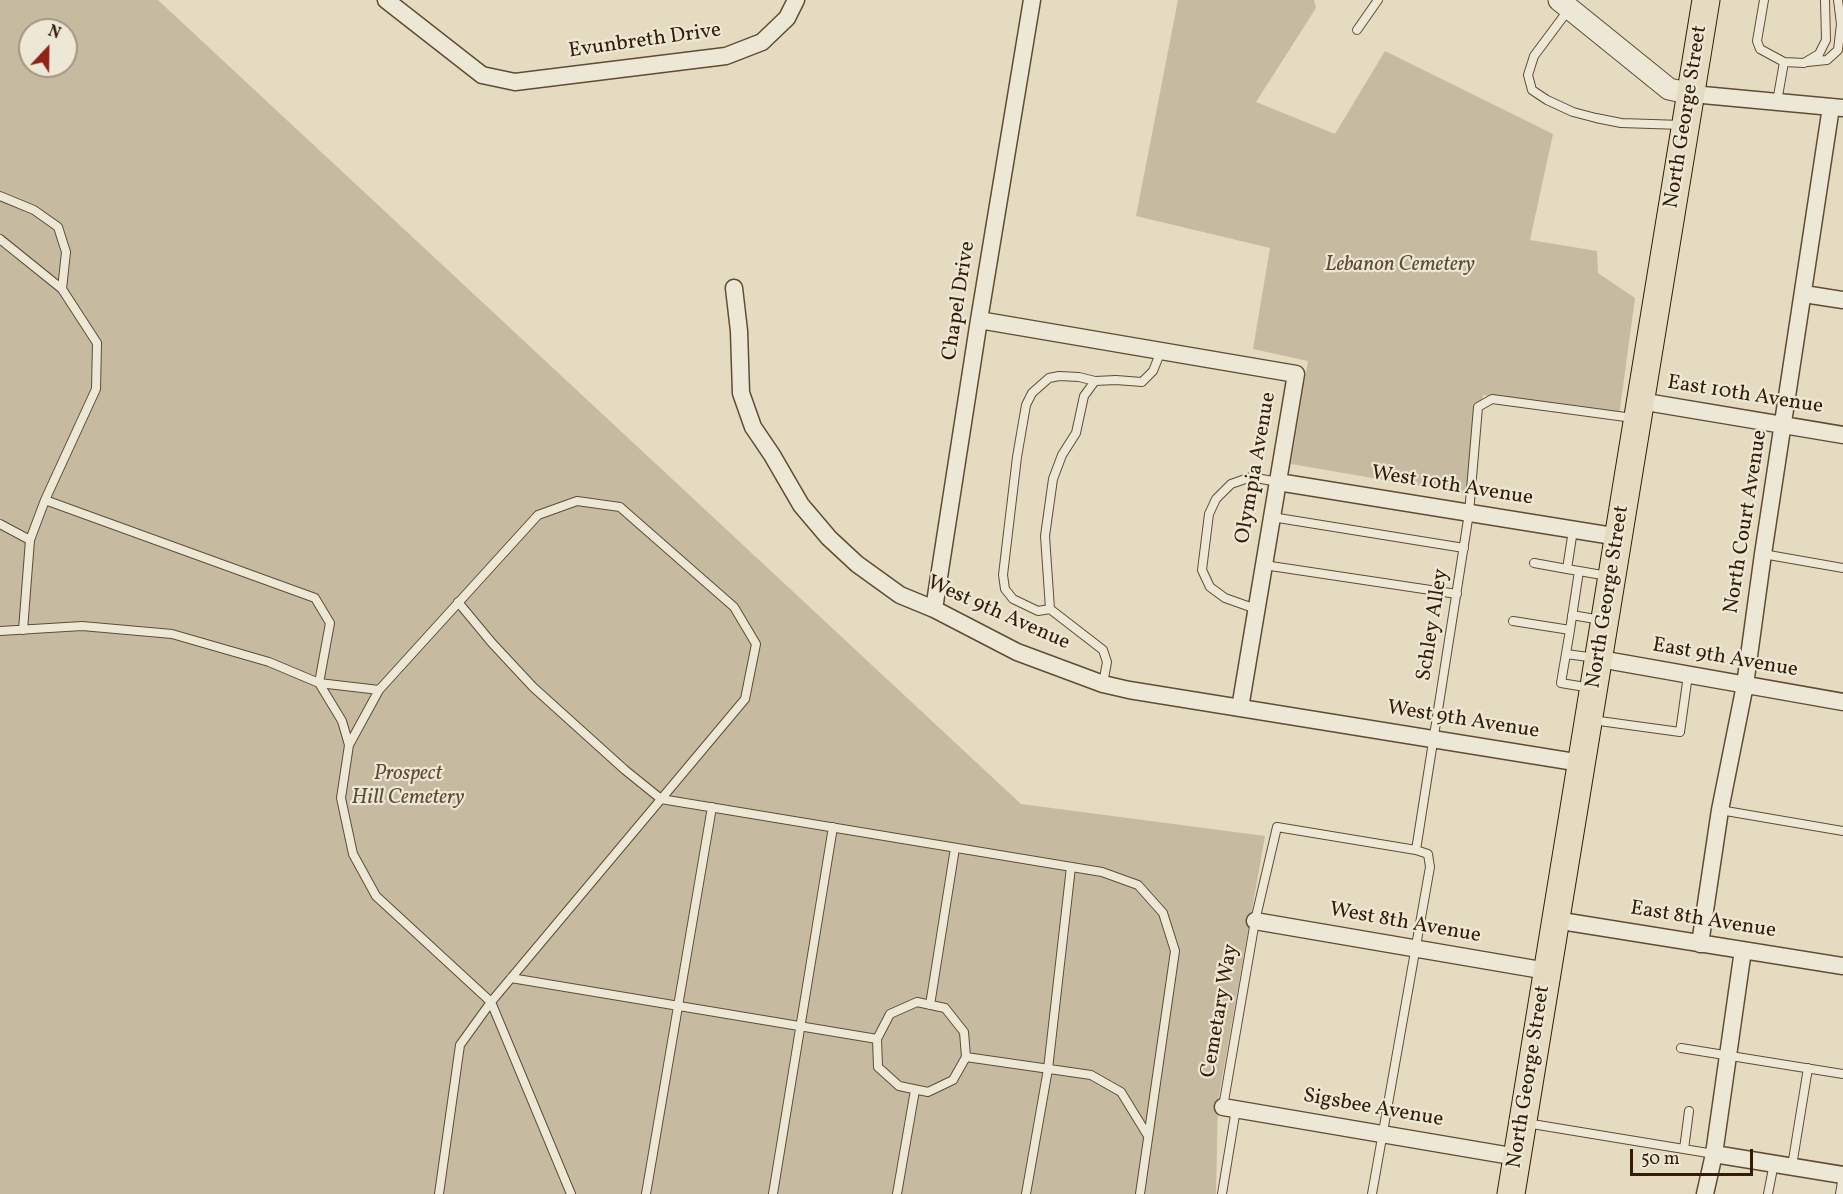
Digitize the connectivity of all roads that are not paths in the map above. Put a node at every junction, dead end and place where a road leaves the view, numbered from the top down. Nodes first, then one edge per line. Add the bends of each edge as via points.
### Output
1 (386, 0) edge
2 (796, 0) edge
3 (1032, 0) edge
4 (1378, 0) edge
5 (1706, 0) edge
6 (1764, 0) edge
7 (1825, 0) edge
8 (1838, 0) edge
9 (1564, 4) edge
10 (1357, 30) dead end
11 (1784, 62) junction
12 (1803, 63) junction
13 (1692, 94) junction
14 (1777, 102) junction
15 (1837, 107) edge
16 (1687, 126) junction
17 (0, 196) edge
18 (0, 239) edge
19 (734, 288) dead end
20 (62, 289) junction
21 (1804, 294) junction
22 (1843, 300) edge
23 (979, 320) junction
24 (1161, 351) junction
25 (1095, 381) junction
26 (1639, 410) junction
27 (1784, 425) junction
28 (1843, 435) edge
29 (1278, 482) junction
30 (45, 500) junction
31 (1469, 513) junction
32 (1272, 517) junction
33 (0, 524) edge
34 (1573, 530) junction
35 (1619, 537) junction
36 (30, 540) junction
37 (1464, 548) junction
38 (1763, 554) junction
39 (1534, 564) dead end
40 (1264, 565) junction
41 (1843, 568) edge
42 (1567, 569) junction
43 (1579, 571) junction
44 (1613, 577) junction
45 (1456, 594) junction
46 (458, 602) junction
47 (934, 609) junction
48 (1050, 609) junction
49 (1256, 609) junction
50 (1572, 615) junction
51 (1513, 621) dead end
52 (1606, 621) junction
53 (23, 630) junction
54 (1570, 630) junction
55 (0, 631) edge
56 (1566, 654) junction
57 (1600, 659) junction
58 (1688, 675) junction
59 (319, 682) junction
60 (1103, 684) junction
61 (1745, 685) junction
62 (1594, 689) junction
63 (379, 690) junction
64 (1843, 702) edge
65 (1240, 708) junction
66 (1589, 720) junction
67 (1434, 740) junction
68 (349, 745) junction
69 (1581, 763) junction
70 (661, 799) junction
71 (712, 807) junction
72 (1720, 810) junction
73 (833, 827) junction
74 (1843, 831) edge
75 (955, 848) junction
76 (1416, 850) junction
77 (1071, 867) junction
78 (1555, 920) junction
79 (1255, 921) junction
80 (1700, 944) junction
81 (1415, 949) junction
82 (1743, 950) junction
83 (1843, 966) edge
84 (1547, 971) junction
85 (511, 978) junction
86 (491, 1002) junction
87 (930, 1005) junction
88 (678, 1006) junction
89 (801, 1027) junction
90 (877, 1039) junction
91 (1681, 1048) dead end
92 (1727, 1055) junction
93 (966, 1057) junction
94 (1808, 1068) junction
95 (1048, 1069) junction
96 (1843, 1074) edge
97 (915, 1090) junction
98 (1229, 1108) junction
99 (1689, 1111) dead end
100 (1522, 1122) junction
101 (1384, 1134) junction
102 (1148, 1136) junction
103 (1684, 1149) junction
104 (1714, 1154) junction
105 (1517, 1157) junction
106 (1774, 1163) junction
107 (1792, 1166) junction
108 (1843, 1174) edge
109 (438, 1194) edge
110 (571, 1194) edge
111 (646, 1194) edge
112 (774, 1194) edge
113 (897, 1194) edge
114 (1026, 1194) edge
115 (1140, 1194) edge
116 (1222, 1194) edge
117 (1372, 1194) edge
118 (1511, 1194) edge
119 (1705, 1194) edge
120 (1768, 1194) edge
121 (1840, 1194) edge

1 - 2 street, Evunbreth Drive via 482,75 514,82 726,56 762,42 787,18
3 - 23 street, Chapel Drive
4 - 10 lane
5 - 13 main road, North George Street
6 - 11 lane via 1757,41 1760,49
7 - 12 lane via 1826,40 1819,54
8 - 12 lane via 1838,50 1827,60
9 - 13 street via 1669,88
9 - 16 lane via 1534,56 1528,75 1532,90 1573,112 1596,118
11 - 12 lane
11 - 14 lane
13 - 14 street
13 - 16 main road, North George Street
14 - 15 street
15 - 21 street, North Court Avenue
16 - 26 main road, North George Street
17 - 20 lane via 34,210 58,227 66,252
18 - 20 lane
19 - 47 street, West 9th Avenue via 741,393 753,427 801,505 857,564 900,595
20 - 30 lane via 97,344 96,389
21 - 22 street
21 - 27 street, North Court Avenue
23 - 24 street, Olympia Avenue
23 - 47 street, Chapel Drive
24 - 25 lane via 1153,371 1142,382
24 - 29 street, Olympia Avenue via 1296,374
25 - 48 lane via 1084,396 1076,433 1053,479 1045,536
25 - 48 lane via 1049,378 1032,393 1026,405 1003,575 1005,589 1012,599 1038,611
26 - 27 street, East 10th Avenue
26 - 31 lane, Schley Alley via 1492,399 1479,407
26 - 35 main road, North George Street
27 - 28 street, East 10th Avenue
27 - 38 street, North Court Avenue
29 - 31 street, West 10th Avenue
29 - 32 street, Olympia Avenue
29 - 49 lane via 1251,477 1231,484 1216,499 1209,514 1202,570 1210,586 1225,598
30 - 36 lane
30 - 59 lane via 315,598 330,623
31 - 34 street, West 10th Avenue
31 - 37 lane, Schley Alley
32 - 37 lane
32 - 40 street, Olympia Avenue
33 - 36 lane
34 - 35 street, West 10th Avenue
34 - 42 lane
35 - 44 main road, North George Street
36 - 53 lane
37 - 45 lane, Schley Alley
38 - 41 lane
38 - 61 street, North Court Avenue
39 - 42 lane
40 - 45 lane
40 - 49 street, Olympia Avenue
42 - 43 lane
43 - 44 lane
43 - 50 lane
44 - 52 main road, North George Street
45 - 67 lane, Schley Alley
46 - 63 lane
46 - 70 lane via 533,687
46 - 70 lane via 538,515 577,501 620,507 734,607 756,644 745,699
47 - 60 street, West 9th Avenue via 1017,652
48 - 60 lane via 1103,650 1107,662
49 - 65 street, Olympia Avenue
50 - 52 lane
50 - 54 lane
51 - 54 lane
52 - 57 main road, North George Street
53 - 55 lane
53 - 59 lane via 82,626 172,634 269,662
54 - 56 lane
56 - 57 lane
56 - 62 lane via 1561,683
57 - 58 street, East 9th Avenue
57 - 62 main road, North George Street
58 - 61 street, East 9th Avenue
58 - 66 lane via 1680,732
59 - 63 lane
59 - 68 lane via 342,721
60 - 65 street, West 9th Avenue
61 - 64 street, East 9th Avenue
61 - 72 street, North Court Avenue
62 - 66 main road, North George Street
63 - 68 lane
65 - 67 street, West 9th Avenue
66 - 69 main road, North George Street
67 - 69 street, West 9th Avenue
67 - 76 lane, Schley Alley
68 - 86 lane via 341,798 352,854 376,896
69 - 78 main road, North George Street
70 - 71 lane
70 - 85 lane
71 - 73 lane
71 - 88 lane
72 - 74 lane
72 - 80 street, North Court Avenue
73 - 75 lane
73 - 89 lane
75 - 77 lane
75 - 87 lane
76 - 79 lane, Cemetary Way via 1277,827
76 - 81 lane via 1428,854 1430,867
77 - 95 lane
77 - 102 lane via 1102,872 1138,885 1163,913 1175,951
78 - 80 street, East 8th Avenue
78 - 84 main road, North George Street
79 - 81 street, West 8th Avenue
79 - 98 lane, Cemetary Way
80 - 82 street, East 8th Avenue
81 - 84 street, West 8th Avenue
81 - 101 lane
82 - 83 street, East 8th Avenue
82 - 92 street
84 - 100 main road, North George Street
85 - 86 lane
85 - 88 lane
86 - 109 lane via 460,1045
86 - 110 lane
87 - 90 lane via 917,1002 890,1014
87 - 93 lane via 945,1008 964,1032
88 - 89 lane
88 - 111 lane
89 - 90 lane
89 - 112 lane
90 - 97 lane via 878,1067 898,1086
91 - 92 lane
92 - 94 lane
92 - 104 street
93 - 95 lane
93 - 97 lane via 953,1080 928,1092
94 - 96 lane
94 - 107 lane
95 - 102 lane via 1091,1075 1121,1092
95 - 114 lane
97 - 113 lane
98 - 101 street, Sigsbee Avenue
98 - 116 lane, Cemetary Way
99 - 103 lane
100 - 103 lane
100 - 105 main road, North George Street
101 - 105 street, Sigsbee Avenue
101 - 117 lane
102 - 115 lane
103 - 104 lane
104 - 106 street
104 - 119 street
105 - 118 main road, North George Street
106 - 107 street
106 - 120 lane
107 - 108 street
108 - 121 lane

